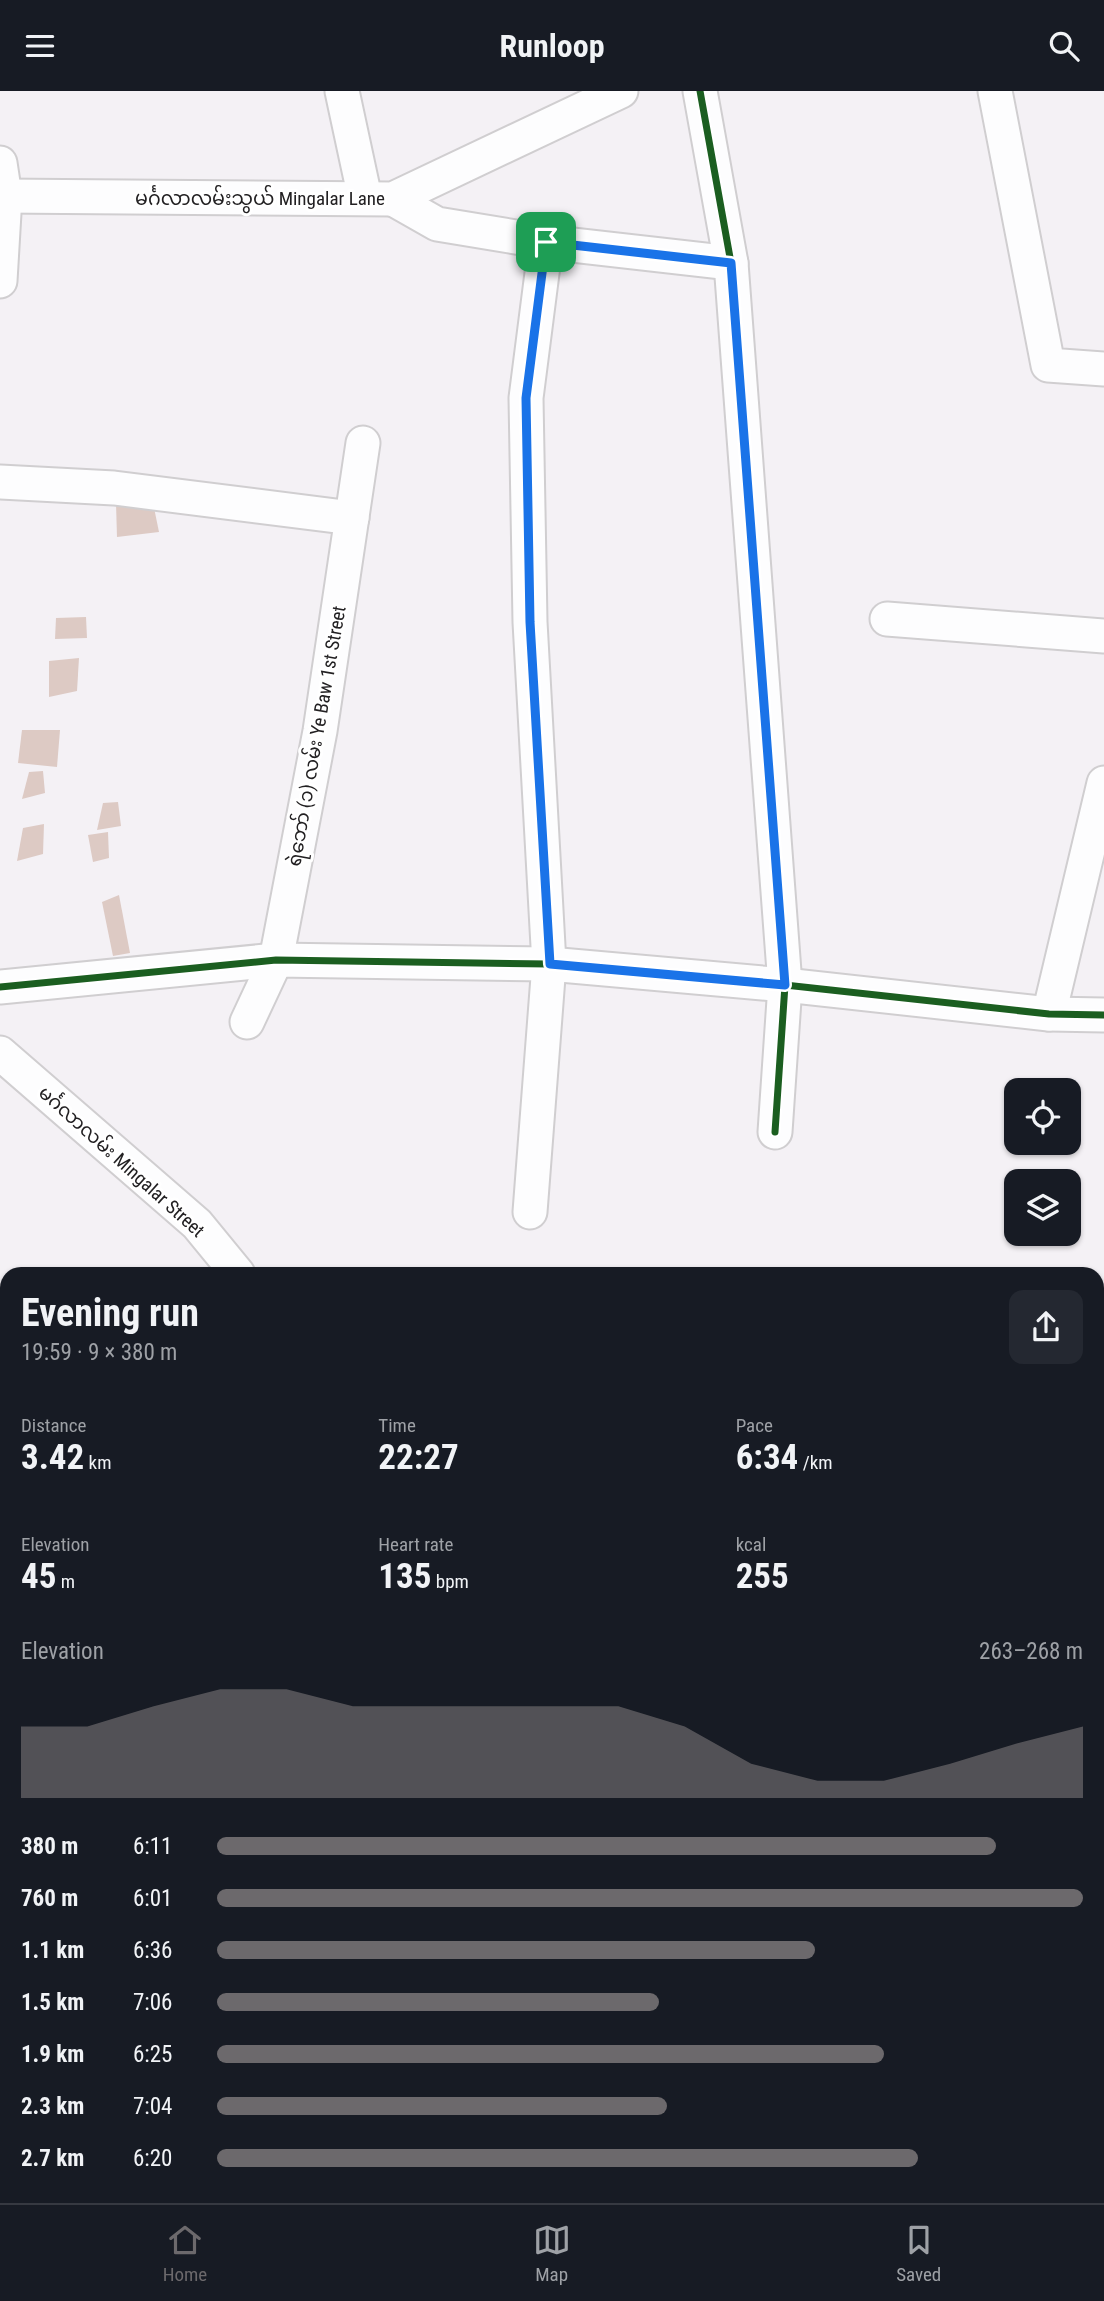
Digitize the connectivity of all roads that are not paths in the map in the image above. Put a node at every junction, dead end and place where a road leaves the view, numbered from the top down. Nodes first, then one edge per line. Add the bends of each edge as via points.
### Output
1 (342, 91) edge
2 (621, 91) edge
3 (700, 91) edge
4 (995, 91) edge
5 (577, 102) edge
6 (0, 163) edge
7 (3, 196) edge
8 (379, 198) junction
9 (546, 242) junction
10 (731, 263) junction
11 (0, 281) edge
12 (1104, 369) edge
13 (363, 443) dead end
14 (0, 482) edge
15 (352, 518) junction
16 (887, 619) dead end
17 (1104, 636) edge
18 (1104, 783) edge
19 (276, 960) junction
20 (550, 964) junction
21 (785, 985) junction
22 (0, 987) edge
23 (1049, 1014) junction
24 (1104, 1015) edge
25 (247, 1022) dead end
26 (0, 1053) edge
27 (775, 1132) dead end
28 (530, 1212) dead end
29 (231, 1267) edge

1 - 8 street
2 - 5 street, မင်္ဂလာလမ်းသွယ် Mingalar Lane
3 - 10 street
4 - 12 street via 1048,365
5 - 8 street, မင်္ဂလာလမ်းသွယ် Mingalar Lane
6 - 7 street
7 - 8 street, မင်္ဂလာလမ်းသွယ် Mingalar Lane
7 - 11 street
8 - 9 street via 437,224
9 - 10 street
9 - 20 street via 526,398 530,622
10 - 21 street
13 - 15 street, ရဲဘော် (၁) လမ်း Ye Baw 1st Street
14 - 15 street via 114,488
15 - 19 street, ရဲဘော် (၁) လမ်း Ye Baw 1st Street via 320,731
16 - 17 street
18 - 23 street
19 - 20 street
19 - 22 street
19 - 25 street, ရဲဘော် (၁) လမ်း Ye Baw 1st Street
20 - 21 street
20 - 28 street
21 - 23 street
21 - 27 street
23 - 24 street
26 - 29 street, မင်္ဂလာလမ်း Mingalar Street via 197,1224

